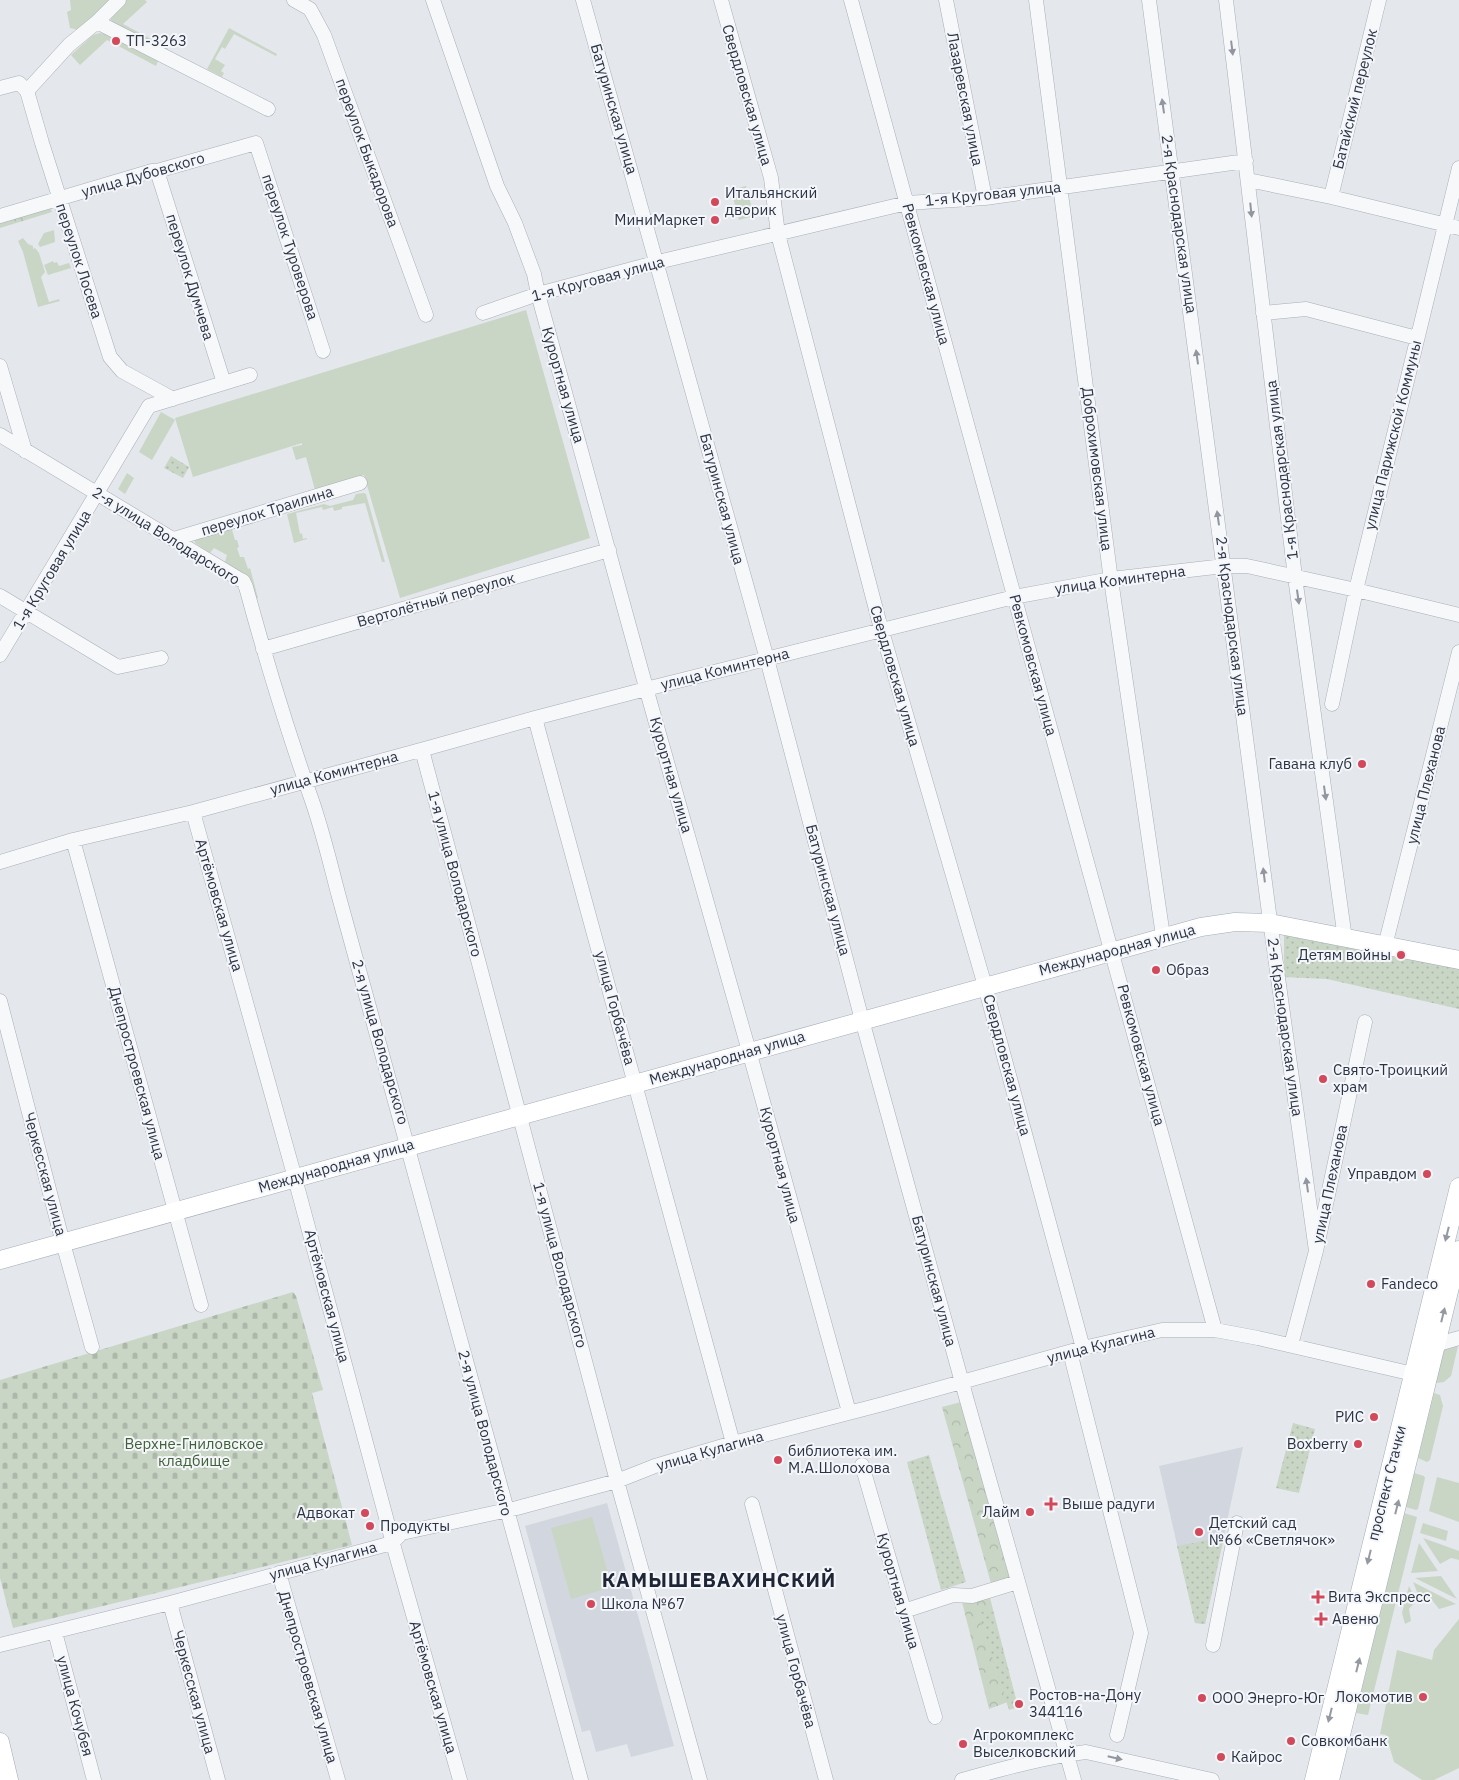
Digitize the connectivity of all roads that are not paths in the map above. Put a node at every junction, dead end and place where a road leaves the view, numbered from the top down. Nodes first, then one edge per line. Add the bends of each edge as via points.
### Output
1 (119, 0) edge
2 (294, 0) edge
3 (433, 0) edge
4 (584, 0) edge
5 (721, 0) edge
6 (851, 0) edge
7 (946, 0) edge
8 (1036, 0) edge
9 (1149, 0) edge
10 (1226, 0) edge
11 (1379, 0) edge
12 (97, 22) junction
13 (0, 88) edge
14 (27, 90) junction
15 (268, 109) dead end
16 (256, 143) joint
17 (1246, 161) junction
18 (1459, 168) edge
19 (157, 171) junction
20 (1172, 172) junction
21 (1248, 180) junction
22 (1060, 187) junction
23 (1331, 197) junction
24 (984, 198) junction
25 (59, 199) junction
26 (907, 203) junction
27 (0, 216) edge
28 (1445, 224) junction
29 (1459, 228) edge
30 (778, 234) junction
31 (656, 262) junction
32 (538, 294) junction
33 (483, 313) dead end
34 (1263, 313) junction
35 (426, 315) dead end
36 (1416, 338) junction
37 (323, 351) dead end
38 (0, 366) edge
39 (250, 375) dead end
40 (224, 384) junction
41 (157, 390) junction
42 (173, 399) junction
43 (149, 406) junction
44 (0, 435) edge
45 (25, 451) junction
46 (360, 483) dead end
47 (97, 493) junction
48 (174, 539) junction
49 (609, 550) junction
50 (1224, 566) junction
51 (1295, 577) junction
52 (1111, 578) junction
53 (1356, 590) junction
54 (0, 596) edge
55 (1014, 597) junction
56 (27, 612) junction
57 (1459, 615) edge
58 (881, 630) junction
59 (263, 649) junction
60 (1459, 652) edge
61 (0, 655) edge
62 (161, 658) dead end
63 (766, 659) junction
64 (646, 689) junction
65 (1332, 704) dead end
66 (535, 718) junction
67 (422, 750) junction
68 (304, 781) junction
69 (193, 812) junction
70 (73, 840) junction
71 (0, 862) edge
72 (1270, 923) junction
73 (1163, 936) junction
74 (1346, 938) junction
75 (1385, 946) junction
76 (1112, 950) junction
77 (1459, 960) edge
78 (985, 986) junction
79 (0, 1001) edge
80 (862, 1020) junction
81 (1365, 1022) dead end
82 (749, 1051) junction
83 (636, 1084) junction
84 (520, 1115) junction
85 (409, 1146) junction
86 (295, 1178) junction
87 (1459, 1187) edge
88 (175, 1211) junction
89 (63, 1243) junction
90 (1459, 1250) edge
91 (1316, 1251) junction
92 (0, 1260) edge
93 (201, 1305) dead end
94 (1215, 1330) junction
95 (1459, 1338) edge
96 (1291, 1345) junction
97 (1435, 1345) junction
98 (92, 1347) dead end
99 (1077, 1350) junction
100 (1420, 1376) junction
101 (961, 1382) junction
102 (849, 1412) junction
103 (733, 1443) junction
104 (862, 1465) dead end
105 (617, 1481) junction
106 (752, 1504) dead end
107 (506, 1511) junction
108 (1237, 1523) dead end
109 (392, 1542) junction
110 (279, 1573) junction
111 (1018, 1582) junction
112 (170, 1603) junction
113 (904, 1611) junction
114 (55, 1632) junction
115 (0, 1645) edge
116 (1213, 1645) dead end
117 (935, 1717) dead end
118 (1116, 1735) dead end
119 (0, 1742) edge
120 (1067, 1754) junction
121 (9, 1780) edge
122 (94, 1780) edge
123 (218, 1780) edge
124 (338, 1780) edge
125 (460, 1780) edge
126 (580, 1780) edge
127 (700, 1780) edge
128 (826, 1780) edge
129 (962, 1780) edge
130 (1074, 1780) edge
131 (1212, 1780) edge
132 (1314, 1780) edge
133 (1330, 1780) edge

1 - 12 street
2 - 35 street, переулок Быкадорова via 310,9 324,34
3 - 32 street, Курортная улица via 497,186 534,274
4 - 31 street, Батуринская улица
5 - 30 street, Свердловская улица via 771,178
6 - 26 street, Ревкомовская улица
7 - 24 street, Лазаревская улица
8 - 22 street, Доброхимовская улица
20 -> 9 street, 2-я Краснодарская улица
10 -> 17 street, 1-я Краснодарская улица
11 - 23 street, Батайский переулок
12 - 14 street via 69,45
12 - 15 street
13 - 14 street via 20,83
14 - 25 street, переулок Лосева
16 - 19 street, улица Дубовского
16 - 37 street, переулок Туроверова
17 - 20 street, 1-я Круговая улица
17 - 21 street, 1-я Краснодарская улица
18 - 28 street, улица Парижской Коммуны
19 - 25 street, улица Дубовского
19 - 40 street, переулок Думчева
20 - 22 street, 1-я Круговая улица
50 -> 20 street, 2-я Краснодарская улица
21 - 23 street
21 -> 34 street, 1-я Краснодарская улица
22 - 24 street, 1-я Круговая улица
22 - 52 street, Доброхимовская улица
23 - 28 street
24 - 26 street, 1-я Круговая улица
25 - 27 street, улица Дубовского
25 - 41 street, переулок Лосева via 110,357 122,370
26 - 30 street, 1-я Круговая улица
26 - 55 street, Ревкомовская улица
28 - 29 street
28 - 36 street, улица Парижской Коммуны
30 - 31 street, 1-я Круговая улица
30 - 58 street, Свердловская улица
31 - 32 street, 1-я Круговая улица
31 - 63 street, Батуринская улица
32 - 33 street, 1-я Круговая улица
32 - 49 street, Курортная улица
34 - 36 street via 1306,310
34 - 51 street, 1-я Краснодарская улица
36 - 53 street, улица Парижской Коммуны
38 - 45 street
39 - 40 street
40 - 42 street
41 - 42 street, переулок Лосева
41 - 43 street, 1-я Круговая улица
42 - 43 street
43 - 47 street, 1-я Круговая улица
44 - 45 street, 2-я улица Володарского
45 - 47 street, 2-я улица Володарского
46 - 48 street, переулок Траилина
47 - 48 street, 2-я улица Володарского
47 - 56 street, 1-я Круговая улица
48 - 59 street, 2-я улица Володарского via 243,581
49 - 59 street, Вертолётный переулок
49 - 64 street, Курортная улица
50 - 51 street, улица Коминтерна via 1247,566
50 - 52 street, улица Коминтерна
72 -> 50 street, 2-я Краснодарская улица
51 - 53 street, улица Коминтерна
51 -> 74 street, 1-я Краснодарская улица
52 - 55 street, улица Коминтерна
52 - 73 street, Доброхимовская улица
53 - 57 street, улица Коминтерна
53 - 65 street, улица Парижской Коммуны
54 - 56 street
55 - 58 street, улица Коминтерна
55 - 76 street, Ревкомовская улица
56 - 61 street, 1-я Круговая улица
56 - 62 street via 118,668
58 - 63 street, улица Коминтерна
58 - 78 street, Свердловская улица
59 - 68 street, 2-я улица Володарского
60 - 75 street, улица Плеханова
63 - 64 street, улица Коминтерна
63 - 80 street, Батуринская улица
64 - 66 street, улица Коминтерна
64 - 82 street, Курортная улица
66 - 67 street, улица Коминтерна
66 - 83 street, улица Горбачёва
67 - 68 street, улица Коминтерна
67 - 84 street, 1-я улица Володарского
68 - 69 street, улица Коминтерна
68 - 85 street, 2-я улица Володарского
69 - 70 street, улица Коминтерна
69 - 86 street, Артёмовская улица
70 - 71 street, улица Коминтерна
70 - 88 street, Днепростроевская улица
72 - 73 main road, Международная улица via 1235,922
72 - 74 main road, Международная улица
91 -> 72 street, 2-я Краснодарская улица
73 - 76 main road, Международная улица
74 - 75 main road, Международная улица
75 - 77 main road, Международная улица
76 - 78 main road, Международная улица
76 - 94 street, Ревкомовская улица
78 - 80 main road, Международная улица
78 - 99 street, Свердловская улица
79 - 89 street, Черкесская улица
80 - 82 main road, Международная улица
80 - 101 street, Батуринская улица
81 - 91 street, улица Плеханова
82 - 83 main road, Международная улица
82 - 102 street, Курортная улица
83 - 84 main road, Международная улица
83 - 103 street, улица Горбачёва
84 - 85 main road, Международная улица
84 - 105 street, 1-я улица Володарского
85 - 86 main road, Международная улица
85 - 107 street, 2-я улица Володарского
86 - 88 main road, Международная улица
86 - 109 street, Артёмовская улица
87 -> 100 main road, проспект Стачки
88 - 89 main road, Международная улица
88 - 93 street, Днепростроевская улица
89 - 92 main road, Международная улица
89 - 98 street, Черкесская улица
97 -> 90 main road, проспект Стачки
91 - 96 street, улица Плеханова
94 - 96 street, улица Кулагина
94 - 99 street, улица Кулагина via 1162,1330
95 - 97 street
96 - 100 street, улица Кулагина
97 - 100 main road, проспект Стачки
99 - 101 street, улица Кулагина
99 - 118 street, Свердловская улица via 1140,1633
100 -> 132 main road, проспект Стачки
133 -> 100 main road, проспект Стачки
101 - 102 street, улица Кулагина
101 - 111 street, Батуринская улица
102 - 103 street, улица Кулагина
103 - 105 street, улица Кулагина
104 - 113 street, Курортная улица
105 - 107 street, улица Кулагина
105 - 127 street, 1-я улица Володарского
106 - 128 street, улица Горбачёва
107 - 109 street, улица Кулагина via 402,1533
107 - 126 street, 2-я улица Володарского
108 - 116 street
109 - 110 street, улица Кулагина
109 - 125 street, Артёмовская улица
110 - 112 street, улица Кулагина
110 - 124 street, Днепростроевская улица
111 - 113 street via 972,1596 953,1595
111 - 120 street, Батуринская улица
112 - 114 street, улица Кулагина
112 - 123 street, Черкесская улица
113 - 117 street, Курортная улица
114 - 115 street, улица Кулагина
114 - 122 street, улица Кочубея
119 - 121 main road
120 - 129 street
120 - 130 street, Батуринская улица
120 -> 131 street via 1098,1754

